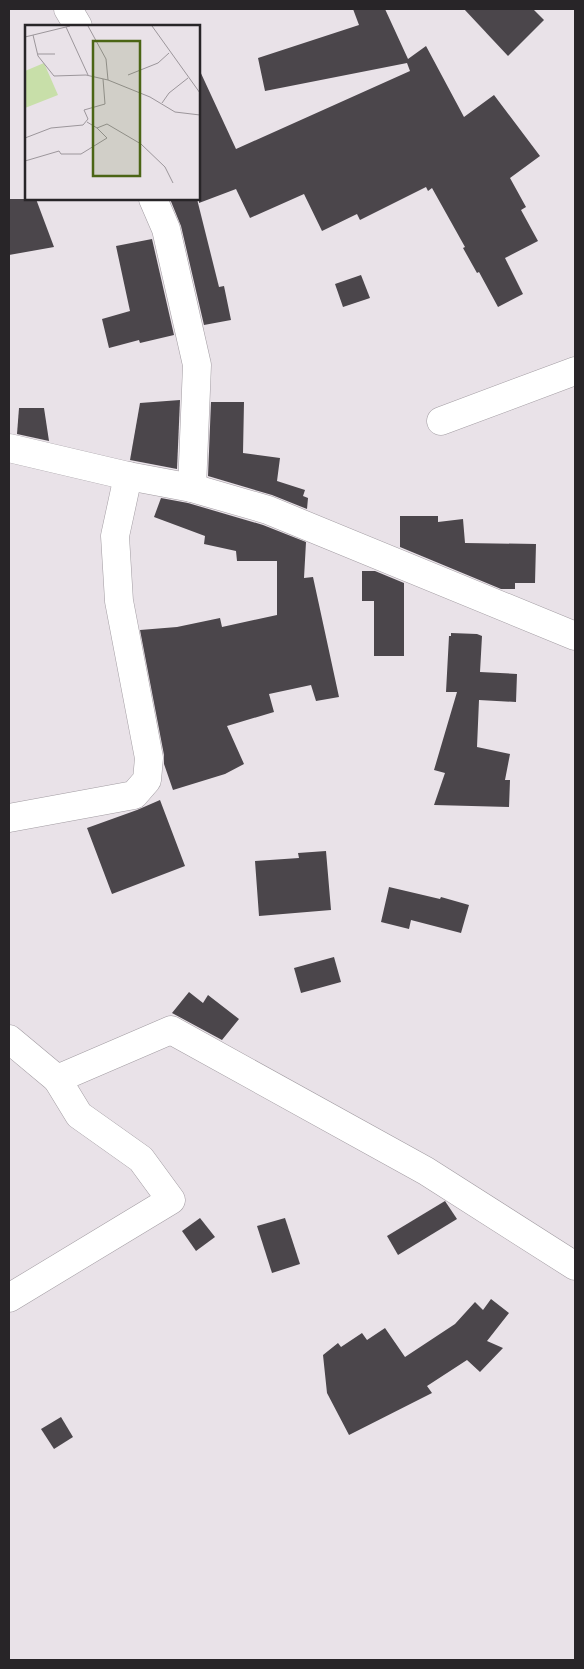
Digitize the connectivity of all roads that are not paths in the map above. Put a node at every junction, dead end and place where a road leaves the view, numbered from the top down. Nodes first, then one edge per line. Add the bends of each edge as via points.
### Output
1 (68, 9) edge
2 (77, 25) edge
3 (153, 200) edge
4 (575, 371) edge
5 (441, 422) dead end
6 (9, 448) edge
7 (128, 476) junction
8 (192, 488) junction
9 (575, 636) edge
10 (9, 818) edge
11 (9, 1039) edge
12 (57, 1079) junction
13 (575, 1266) edge
14 (9, 1298) edge

1 - 2 street
3 - 8 street via 166,229 197,364
4 - 5 street
6 - 7 street
7 - 8 street
7 - 10 street via 115,536 119,601 149,758 147,780 134,795
8 - 9 street via 268,510
11 - 12 street
12 - 13 street via 171,1030 426,1171
12 - 14 street via 80,1115 141,1159 171,1200

